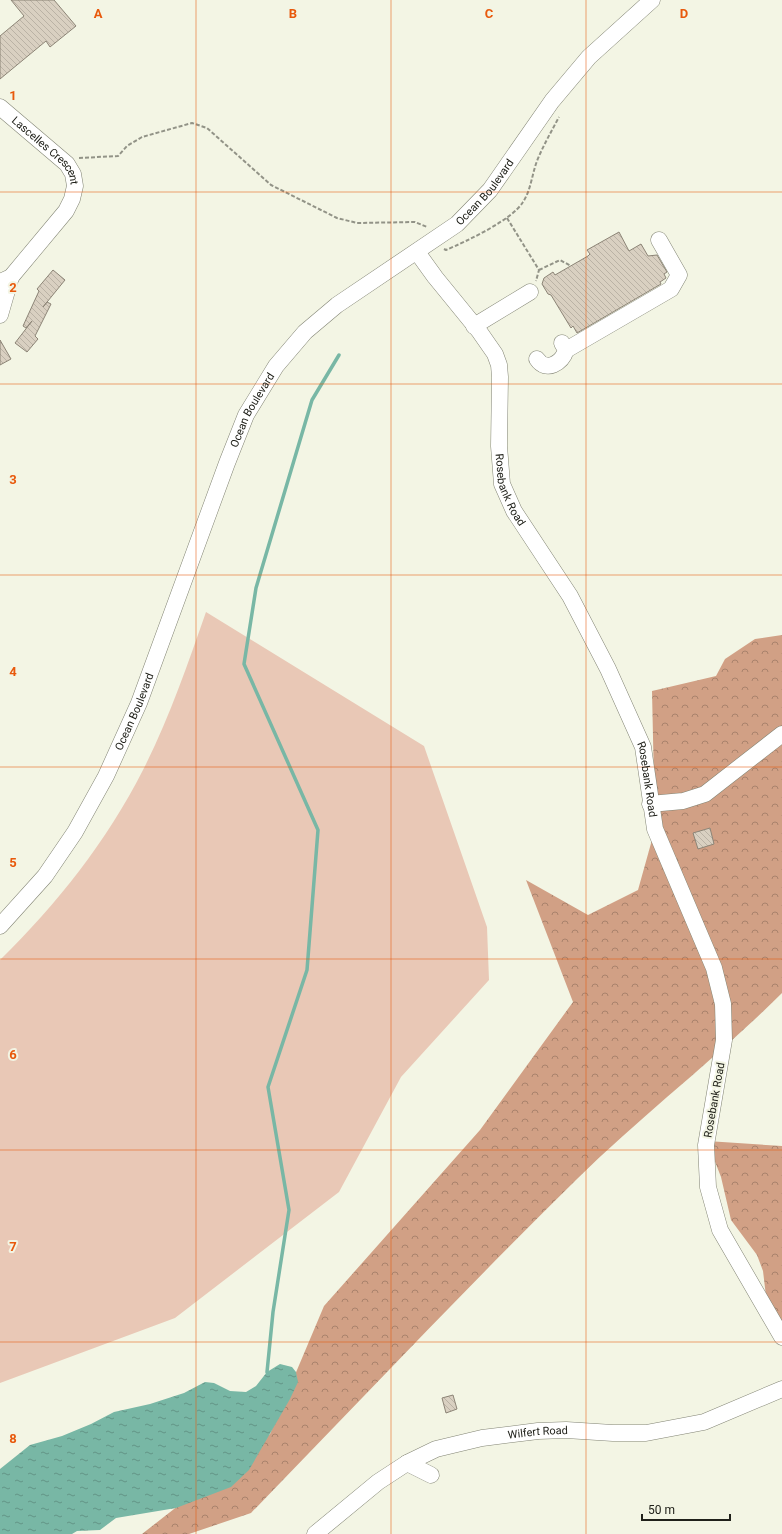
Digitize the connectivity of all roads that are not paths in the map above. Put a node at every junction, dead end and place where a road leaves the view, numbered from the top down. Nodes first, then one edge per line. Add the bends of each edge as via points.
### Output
1 (652, 0) edge
2 (0, 107) edge
3 (659, 240) dead end
4 (417, 252) junction
5 (6, 280) edge
6 (530, 292) road end
7 (0, 316) edge
8 (474, 326) junction
9 (537, 359) dead end
10 (782, 734) edge
11 (650, 804) junction
12 (0, 926) edge
13 (782, 1337) edge
14 (782, 1389) edge
15 (407, 1463) junction
16 (431, 1475) dead end
17 (315, 1534) edge

1 - 4 street, Ocean Boulevard via 589,58 552,101 490,190 457,224
2 - 5 street, Lascelles Crescent via 67,164 73,174 75,186 72,199 56,224
3 - 9 street via 679,275 671,289 564,347 564,357 558,363 551,366 540,364
4 - 8 street, Rosebank Road
4 - 12 street, Ocean Boulevard via 337,305 305,332 276,366 246,415 139,703 106,776 75,832 45,876
5 - 7 street, Lascelles Crescent
6 - 8 street
8 - 11 street, Rosebank Road via 495,354 499,365 499,446 502,484 514,511 570,596 608,669 644,747
10 - 11 street via 705,794 683,801
11 - 13 street, Rosebank Road via 655,829 665,855 714,968 723,1004 724,1040 706,1145 708,1187 720,1230
14 - 15 street, Wilfert Road via 704,1422 646,1433 566,1430 496,1436 436,1449
15 - 16 street
15 - 17 street, Wilfert Road via 378,1482

